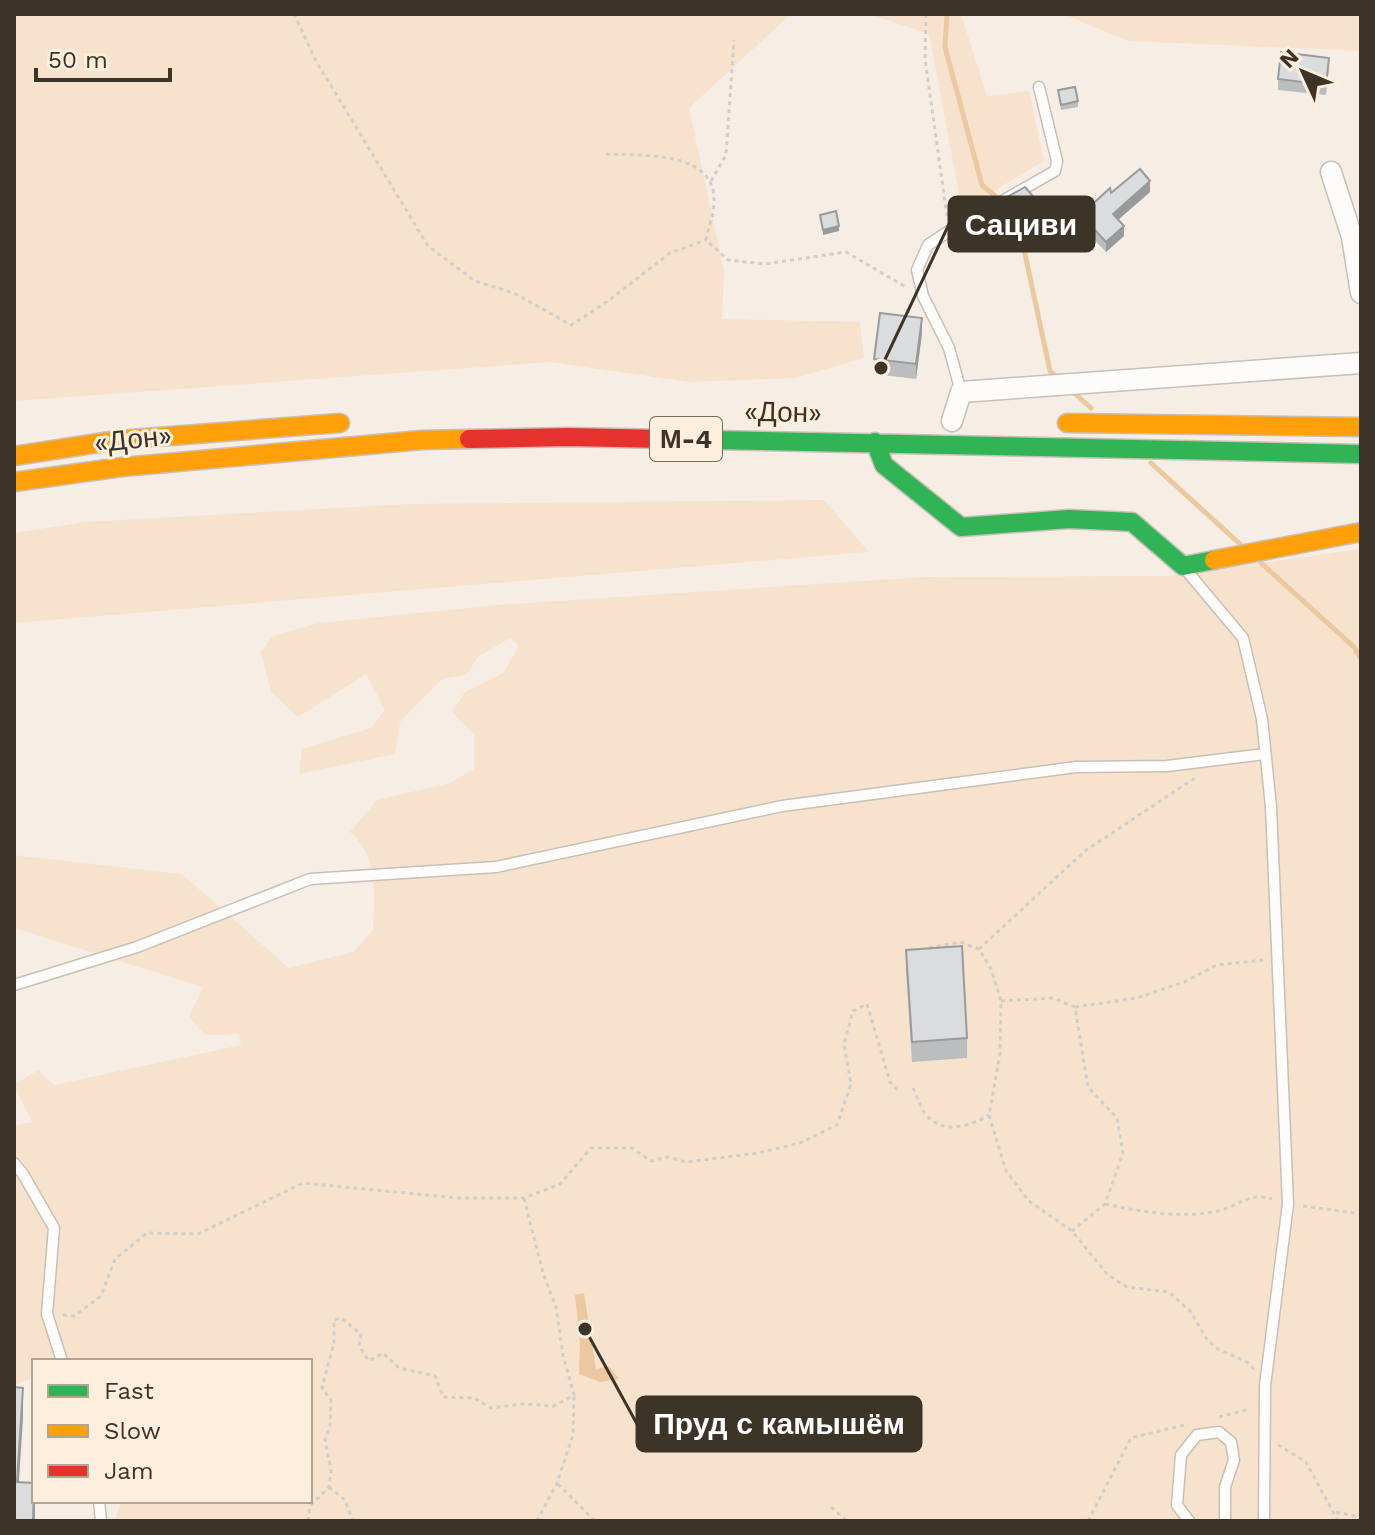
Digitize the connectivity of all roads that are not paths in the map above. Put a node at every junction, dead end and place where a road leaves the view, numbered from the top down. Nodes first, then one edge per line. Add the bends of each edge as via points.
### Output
1 (1039, 87) dead end
2 (1331, 172) dead end
3 (1066, 228) dead end
4 (949, 231) junction
5 (1361, 293) edge
6 (1361, 363) edge
7 (961, 392) junction
8 (361, 421) dead end
9 (952, 421) dead end
10 (1047, 423) dead end
11 (1361, 427) edge
12 (875, 442) junction
13 (1361, 454) edge
14 (14, 456) edge
15 (14, 482) edge
16 (1361, 532) edge
17 (1183, 566) junction
18 (1265, 754) junction
19 (14, 985) edge
20 (14, 1163) edge
21 (61, 1359) edge
22 (1189, 1521) edge
23 (1225, 1521) edge
24 (1264, 1521) edge

1 - 4 lane via 1055,171
2 - 5 street via 1352,237
3 - 4 lane
4 - 7 lane via 928,245 917,270
6 - 7 street
7 - 9 street
8 - 14 main road, «Дон» via 118,440
10 - 11 main road
12 - 13 main road, «Дон» / М-4
12 - 15 main road, «Дон» / М-4 via 422,440
12 - 17 main road via 884,465 961,527 1069,519 1132,522
16 - 17 main road
17 - 18 lane via 1243,638
18 - 19 lane via 1167,766 1076,767 782,806 496,867 310,879 137,947
18 - 24 lane via 1288,1204 1265,1386
20 - 21 lane via 54,1228 47,1314
22 - 23 lane via 1177,1505 1181,1455 1197,1435 1219,1432 1231,1442 1234,1460 1225,1487

